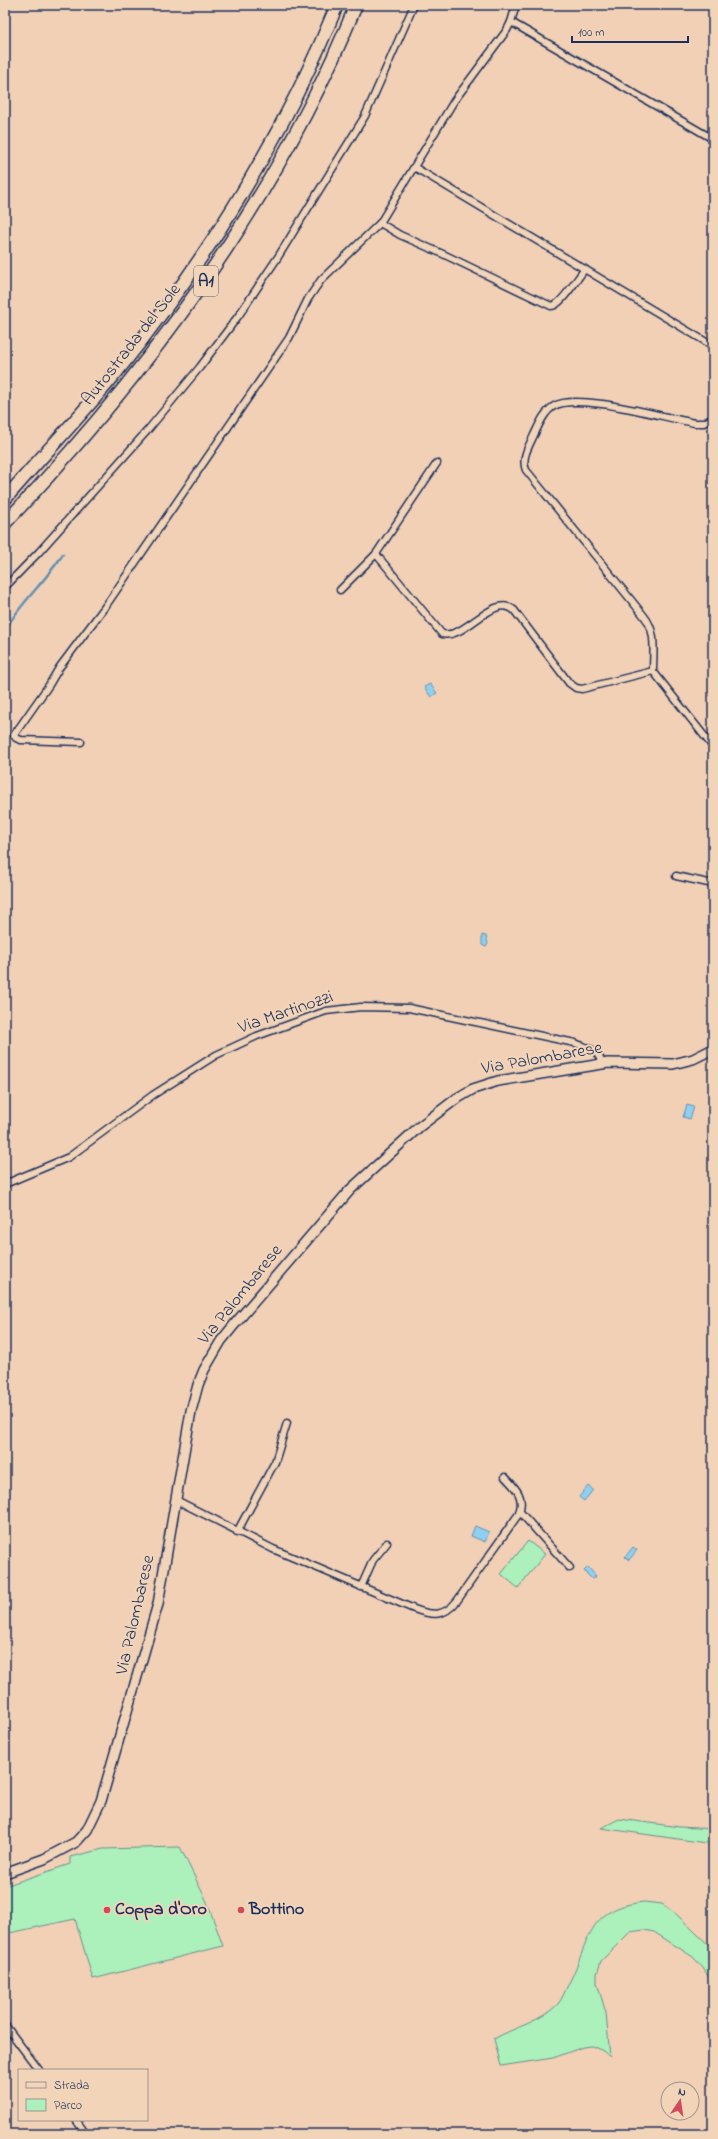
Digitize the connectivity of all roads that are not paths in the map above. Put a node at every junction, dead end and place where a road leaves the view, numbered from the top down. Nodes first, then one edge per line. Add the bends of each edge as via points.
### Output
1 (337, 5) edge
2 (356, 5) edge
3 (414, 5) edge
4 (516, 5) edge
5 (511, 22) junction
6 (713, 139) edge
7 (414, 167) junction
8 (380, 223) junction
9 (585, 269) junction
10 (713, 346) edge
11 (713, 418) edge
12 (437, 463) dead end
13 (5, 499) edge
14 (5, 523) edge
15 (376, 554) junction
16 (5, 587) edge
17 (340, 590) dead end
18 (653, 671) junction
19 (81, 742) dead end
20 (713, 747) edge
21 (676, 876) dead end
22 (713, 884) edge
23 (713, 1049) edge
24 (604, 1064) junction
25 (5, 1184) edge
26 (287, 1423) dead end
27 (505, 1477) dead end
28 (176, 1500) junction
29 (520, 1512) junction
30 (237, 1532) junction
31 (388, 1543) dead end
32 (570, 1568) dead end
33 (361, 1587) junction
34 (5, 1873) edge
35 (5, 2024) edge
36 (38, 2069) edge
37 (77, 2121) edge
38 (86, 2134) edge

1 - 13 highway, Autostrada del Sole / A1 via 316,57 255,172 189,276 114,374
2 - 14 highway, Autostrada del Sole / A1 via 333,61 272,176 203,284 128,384
3 - 16 street via 365,116 239,315 147,431 40,552
4 - 5 street
5 - 6 street
5 - 7 street via 497,45 454,101
7 - 8 street
7 - 9 street
8 - 9 street via 405,238 551,306 559,304
8 - 19 street via 330,270 313,291 288,338 107,604 59,668 50,685 14,735 21,740
9 - 10 street
11 - 18 street via 704,423 695,423 591,403 563,402 546,413 525,456 524,465 528,472 650,624 653,634
12 - 15 street
15 - 17 street
15 - 18 street via 442,634 452,634 498,607 506,606 514,610 569,683 576,688 584,689
18 - 20 street
21 - 22 street
23 - 24 main road, Via Palombarese via 693,1059 673,1064
24 - 25 street, Via Martinozzi via 595,1051 575,1043 429,1011 390,1006 334,1009 256,1036 216,1055 153,1095 69,1157
24 - 28 main road, Via Palombarese via 498,1081 473,1088 431,1117 350,1190 234,1325 209,1361 192,1403
26 - 30 street via 273,1466
27 - 29 street via 521,1496
28 - 30 street
28 - 34 main road, Via Palombarese via 157,1612 98,1810 85,1832 69,1846 44,1859
29 - 32 street
29 - 33 street via 457,1601 443,1613 424,1613
30 - 33 street
31 - 33 street via 373,1560
35 - 36 street
37 - 38 street

